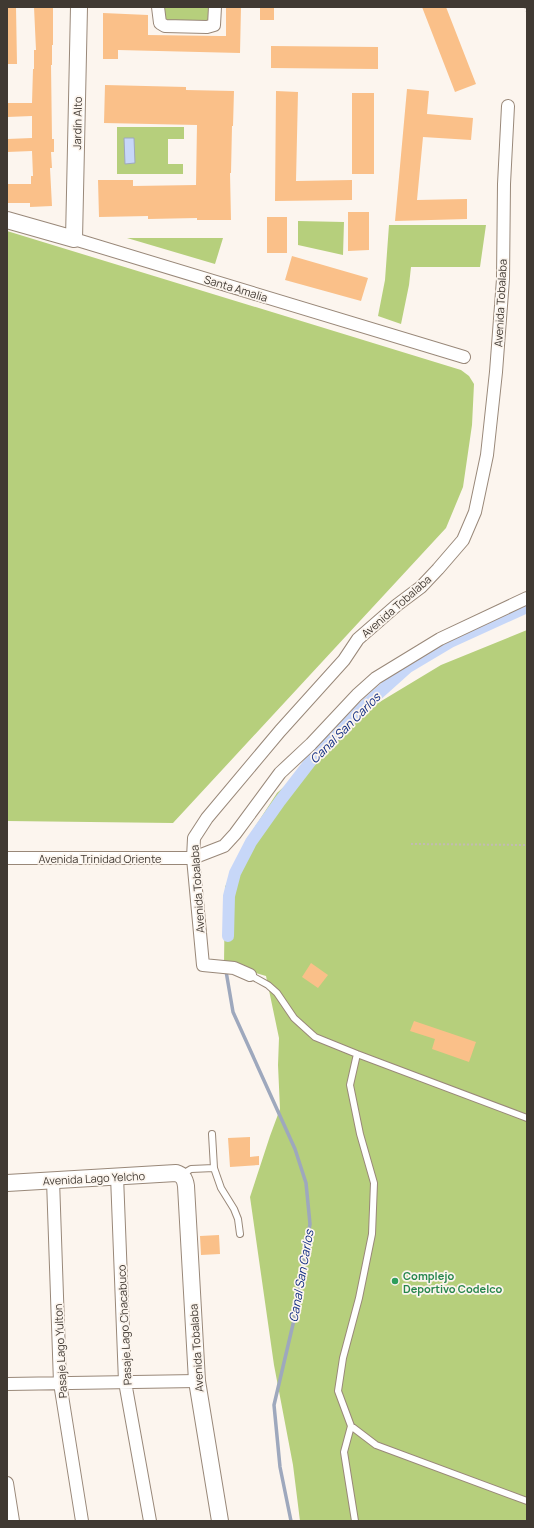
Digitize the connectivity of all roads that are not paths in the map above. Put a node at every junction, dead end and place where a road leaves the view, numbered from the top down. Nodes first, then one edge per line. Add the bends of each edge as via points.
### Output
1 (79, 7) edge
2 (158, 7) edge
3 (215, 7) edge
4 (508, 106) dead end
5 (7, 220) edge
6 (74, 239) junction
7 (464, 357) dead end
8 (527, 598) edge
9 (7, 858) edge
10 (193, 858) junction
11 (250, 975) joint
12 (357, 1054) junction
13 (527, 1118) edge
14 (212, 1134) dead end
15 (214, 1168) junction
16 (181, 1174) junction
17 (117, 1176) junction
18 (53, 1180) junction
19 (7, 1183) edge
20 (240, 1234) dead end
21 (197, 1381) junction
22 (125, 1382) junction
23 (60, 1383) junction
24 (7, 1384) edge
25 (351, 1426) junction
26 (7, 1483) edge
27 (527, 1501) edge
28 (13, 1521) edge
29 (82, 1521) edge
30 (150, 1521) edge
31 (220, 1521) edge
32 (355, 1521) edge

1 - 6 street, Jardín Alto
2 - 3 street via 160,23 165,26 207,27 214,25
4 - 10 street, Avenida Tobalaba via 503,279 496,372 487,455 475,512 463,540 438,569 421,587 358,639 344,660 207,818 194,838
5 - 6 street, Santa Amalia
6 - 7 street, Santa Amalia
8 - 10 street via 440,639 376,678 280,774 224,846
9 - 10 street, Avenida Trinidad Oriente
10 - 11 street, Avenida Tobalaba via 203,965 234,968
11 - 12 lane via 273,989 294,1018 315,1037
12 - 13 lane
12 - 25 lane via 350,1085 374,1183 372,1234 338,1391
14 - 15 lane
15 - 16 lane via 191,1169
15 - 20 lane via 221,1188 238,1219
16 - 17 street, Avenida Lago Yelcho
16 - 21 street, Avenida Tobalaba via 186,1186
17 - 18 street, Avenida Lago Yelcho
17 - 22 street, Pasaje Lago Chacabuco
18 - 19 street, Avenida Lago Yelcho
18 - 23 street, Pasaje Lago Yulton
21 - 22 street
21 - 31 street, Avenida Tobalaba
22 - 23 street
22 - 30 street, Pasaje Lago Chacabuco
23 - 24 street
23 - 29 street, Pasaje Lago Yulton
25 - 27 lane via 376,1445
25 - 32 lane via 344,1452
26 - 28 street

